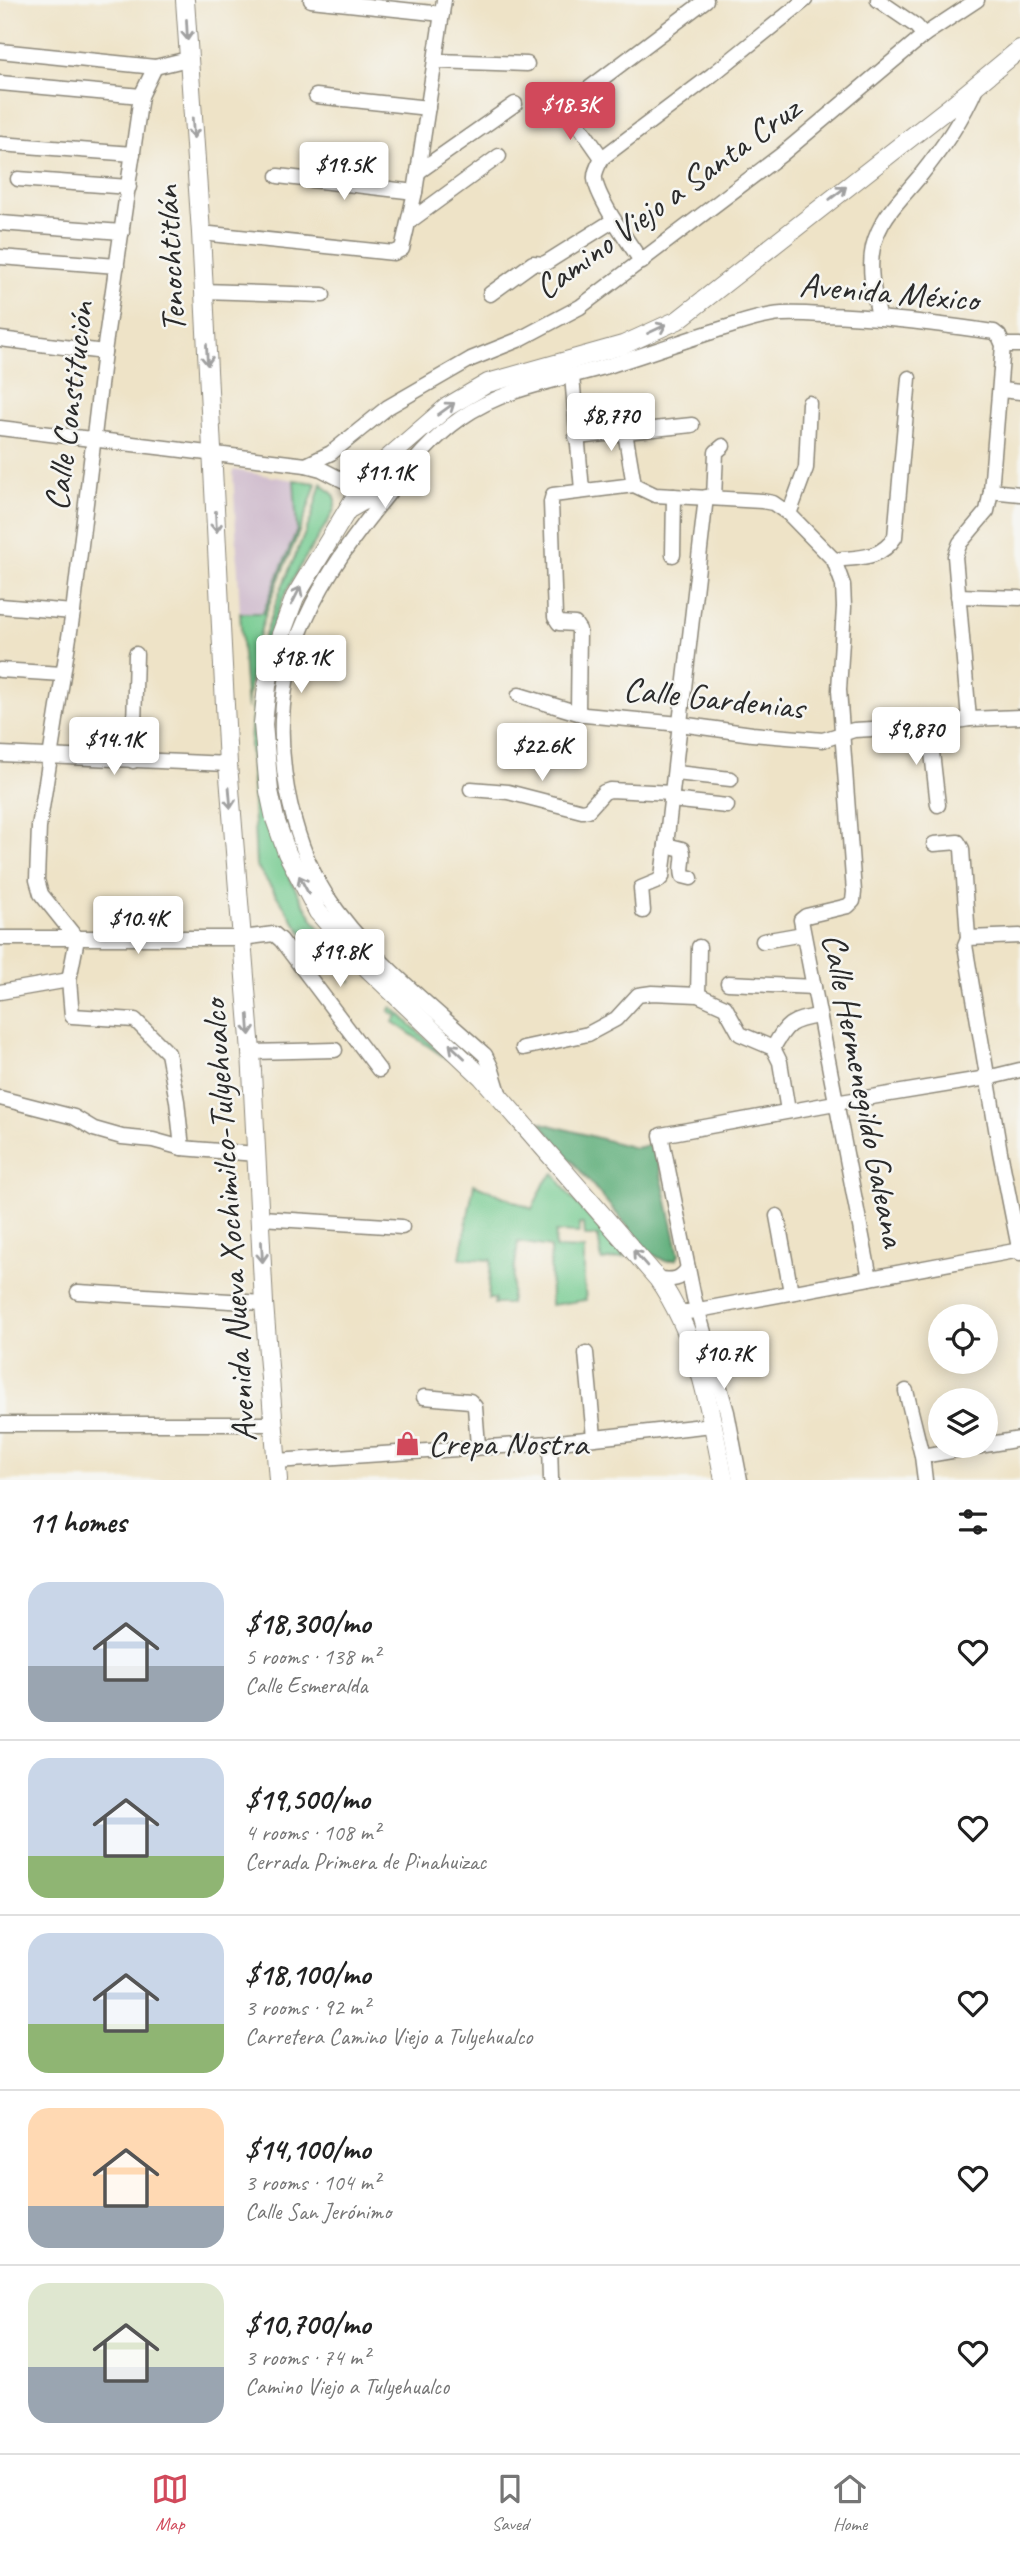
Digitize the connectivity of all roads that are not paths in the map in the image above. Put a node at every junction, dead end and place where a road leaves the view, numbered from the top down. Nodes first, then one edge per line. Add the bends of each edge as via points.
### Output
1 (185, 0) edge
2 (311, 0) edge
3 (706, 0) edge
4 (805, 0) edge
5 (878, 0) edge
6 (977, 0) edge
7 (443, 7) edge
8 (924, 35) junction
9 (1020, 49) edge
10 (0, 51) edge
11 (188, 60) junction
12 (436, 61) junction
13 (527, 64) dead end
14 (155, 67) junction
15 (0, 83) edge
16 (978, 83) junction
17 (141, 96) junction
18 (316, 96) dead end
19 (516, 104) dead end
20 (428, 108) junction
21 (0, 144) edge
22 (132, 154) junction
23 (499, 156) dead end
24 (602, 158) junction
25 (418, 172) junction
26 (278, 176) dead end
27 (18, 179) dead end
28 (129, 187) junction
29 (415, 192) junction
30 (411, 220) junction
31 (614, 220) junction
32 (0, 223) edge
33 (122, 232) junction
34 (201, 233) junction
35 (0, 257) edge
36 (642, 262) junction
37 (117, 266) junction
38 (203, 291) junction
39 (490, 294) dead end
40 (323, 295) dead end
41 (879, 316) junction
42 (0, 339) edge
43 (1001, 341) junction
44 (1020, 345) edge
45 (104, 352) junction
46 (572, 376) junction
47 (909, 378) dead end
48 (1001, 390) junction
49 (1020, 392) edge
50 (809, 403) dead end
51 (692, 425) dead end
52 (0, 428) edge
53 (625, 432) junction
54 (576, 437) junction
55 (94, 439) junction
56 (723, 446) dead end
57 (213, 454) junction
58 (306, 465) junction
59 (405, 473) junction
60 (634, 485) junction
61 (360, 489) junction
62 (582, 490) junction
63 (992, 491) junction
64 (1020, 494) edge
65 (674, 496) junction
66 (710, 497) junction
67 (348, 510) junction
68 (789, 514) junction
69 (673, 555) dead end
70 (834, 560) junction
71 (958, 596) junction
72 (1020, 598) edge
73 (0, 606) edge
74 (73, 612) junction
75 (136, 654) dead end
76 (0, 670) edge
77 (62, 674) junction
78 (519, 695) dead end
79 (578, 711) junction
80 (1020, 718) edge
81 (969, 719) junction
82 (680, 724) junction
83 (929, 726) junction
84 (842, 735) junction
85 (0, 754) edge
86 (51, 756) junction
87 (133, 761) junction
88 (228, 764) junction
89 (676, 773) junction
90 (731, 779) dead end
91 (471, 789) dead end
92 (671, 797) junction
93 (937, 805) dead end
94 (727, 806) dead end
95 (934, 844) dead end
96 (666, 845) junction
97 (691, 878) dead end
98 (643, 911) dead end
99 (803, 934) junction
100 (1020, 936) edge
101 (0, 938) edge
102 (243, 938) junction
103 (77, 939) junction
104 (763, 941) dead end
105 (967, 942) junction
106 (699, 947) dead end
107 (69, 980) junction
108 (728, 983) dead end
109 (814, 986) junction
110 (0, 992) edge
111 (698, 995) junction
112 (818, 1016) junction
113 (523, 1048) dead end
114 (773, 1048) junction
115 (335, 1050) dead end
116 (251, 1052) junction
117 (379, 1070) dead end
118 (1020, 1070) edge
119 (987, 1078) junction
120 (500, 1096) junction
121 (0, 1098) edge
122 (835, 1103) junction
123 (788, 1111) junction
124 (182, 1149) junction
125 (256, 1154) junction
126 (778, 1216) dead end
127 (261, 1218) junction
128 (402, 1227) dead end
129 (1020, 1251) edge
130 (688, 1268) junction
131 (870, 1278) junction
132 (658, 1279) junction
133 (78, 1292) dead end
134 (791, 1293) junction
135 (264, 1303) junction
136 (688, 1311) junction
137 (586, 1353) dead end
138 (906, 1391) dead end
139 (424, 1397) dead end
140 (0, 1424) edge
141 (272, 1424) junction
142 (712, 1425) junction
143 (594, 1437) junction
144 (1020, 1439) edge
145 (550, 1443) junction
146 (998, 1443) edge
147 (478, 1446) junction
148 (928, 1455) edge
149 (922, 1456) junction
150 (276, 1461) junction
151 (278, 1480) edge
152 (551, 1480) edge
153 (724, 1480) edge
154 (740, 1480) edge
155 (925, 1480) edge

1 -> 11 main road, Tenochtitlán
2 - 7 street
3 - 24 street via 571,102 572,115
4 - 24 street
5 - 8 street
6 - 8 street, Camino Viejo a Santa Cruz
7 - 12 street
8 - 36 street, Camino Viejo a Santa Cruz via 781,155
9 - 16 main road
10 - 14 street
11 - 14 street
11 -> 34 main road, Tenochtitlán
12 - 13 street
12 - 20 street
14 - 17 street, Calle Constitución
15 - 17 street
16 - 41 street via 958,125 880,226 871,266
61 -> 16 main road via 380,465 447,407 488,383 623,345 678,320
17 - 22 street, Calle Constitución
18 - 20 street
19 - 25 street
20 - 25 street
21 - 22 street
22 - 28 street, Calle Constitución
23 - 30 street
24 - 31 street via 595,181
25 - 29 street
26 - 29 street
27 - 28 street
28 - 33 street, Calle Constitución
29 - 30 street
30 - 34 street via 402,249 394,253
31 - 36 street
31 - 39 street via 544,264 533,263
32 - 33 street
33 - 37 street, Calle Constitución
34 - 38 main road, Tenochtitlán
35 - 37 street
36 - 58 street, Camino Viejo a Santa Cruz via 580,307 471,359 388,407 331,453
37 - 45 street, Calle Constitución
38 - 40 street
38 -> 57 main road, Tenochtitlán
41 - 43 street, Avenida México via 994,332
41 - 46 street, Avenida México via 781,314
42 - 45 street
43 - 44 street, Avenida México
43 - 48 street
45 - 55 street, Calle Constitución
46 - 54 street
46 - 59 street, Avenida México via 509,393 464,416 428,444
47 - 70 street via 895,537 887,550 874,555
48 - 49 street
48 - 63 street
50 - 68 street via 806,468
51 - 53 street
52 - 55 street
53 - 54 street
53 - 60 street
54 - 62 street
55 - 57 street
55 - 74 street, Calle Constitución
56 - 66 street via 716,452
57 - 58 street
57 -> 88 main road, Avenida Nueva Xochimilco-Tulyehualco
58 - 61 street
59 - 67 main road via 391,477 372,496
59 - 120 street, Avenida México via 321,587 295,643 281,711 284,769 292,815 325,893 385,964 485,1055
60 - 62 street, Calle Hermenegildo Galeana
60 - 65 street, Calle Hermenegildo Galeana via 655,495
61 - 67 main road
62 - 79 street, Calle Hermenegildo Galeana via 553,495 551,502 555,617 579,630
63 - 64 street
63 - 71 street via 987,512 960,543 955,556
65 - 66 street, Calle Hermenegildo Galeana
65 - 69 street
66 - 68 street, Calle Hermenegildo Galeana via 762,500
66 - 82 street
120 -> 67 main road via 367,968 318,912 275,819 264,744 269,670 295,597
68 - 70 street, Calle Hermenegildo Galeana
70 - 84 street, Calle Hermenegildo Galeana via 843,585
71 - 72 street
71 - 81 street
73 - 74 street
74 - 77 street, Calle Constitución
75 - 87 street
76 - 77 street
77 - 86 street, Calle Constitución
78 - 79 street, Calle Gardenias
79 - 82 street, Calle Gardenias
80 - 81 street, Calle Gardenias
81 - 83 street, Calle Gardenias
82 - 84 street, Calle Gardenias via 824,740
82 - 89 street
83 - 84 street, Calle Gardenias via 854,730
83 - 93 street
84 - 99 street, Calle Hermenegildo Galeana via 853,901 803,917
85 - 86 street
86 - 87 street
86 - 103 street, Calle Constitución via 39,827 37,880 41,894
87 - 88 street
88 -> 102 main road, Avenida Nueva Xochimilco-Tulyehualco
89 - 90 street
89 - 92 street
91 - 92 street via 508,792 582,811 610,790
92 - 94 street
92 - 96 street
95 - 105 street via 957,842 962,849
96 - 97 street via 682,849 683,876
96 - 98 street via 662,877 641,888
99 - 104 street
99 - 109 street, Calle Hermenegildo Galeana
100 - 105 street
101 - 103 street
102 - 103 street
102 -> 116 main road, Avenida Nueva Xochimilco-Tulyehualco
102 - 117 street via 274,934 281,940
103 - 107 street
105 - 119 street
106 - 111 street
107 - 110 street
107 - 124 street via 72,1016 135,1020 168,1053
108 - 109 street
109 - 112 street, Calle Hermenegildo Galeana
111 - 113 street via 638,995 616,1019 588,1034
111 - 114 street via 725,1007 740,1034
112 - 114 street via 794,1020
112 - 122 street, Calle Hermenegildo Galeana
114 - 123 street
115 - 116 street
116 - 125 main road, Avenida Nueva Xochimilco-Tulyehualco
118 - 119 street
119 - 122 street
119 - 129 street
132 -> 120 main road
121 - 124 street via 74,1117 122,1137
122 - 123 street
122 - 131 street, Calle Hermenegildo Galeana
123 - 130 street via 661,1135
124 - 125 street
125 - 127 main road, Avenida Nueva Xochimilco-Tulyehualco
126 - 134 street
127 - 128 street
127 -> 135 main road, Avenida Nueva Xochimilco-Tulyehualco
129 - 131 street
130 - 132 street via 673,1280
130 - 136 street
131 - 134 street
132 - 136 main road
133 - 135 street
134 - 136 street
135 - 141 main road, Avenida Nueva Xochimilco-Tulyehualco
136 - 142 main road
136 - 154 street via 727,1412
137 - 143 street
138 - 149 street
139 - 147 street via 470,1401 475,1407
140 - 141 street
141 - 150 main road, Avenida Nueva Xochimilco-Tulyehualco
142 - 143 street
142 - 153 main road
143 - 145 street
144 - 146 street
145 - 147 street
145 - 152 street
147 - 150 street
148 - 149 street
149 - 155 street
150 - 151 main road, Avenida Nueva Xochimilco-Tulyehualco

